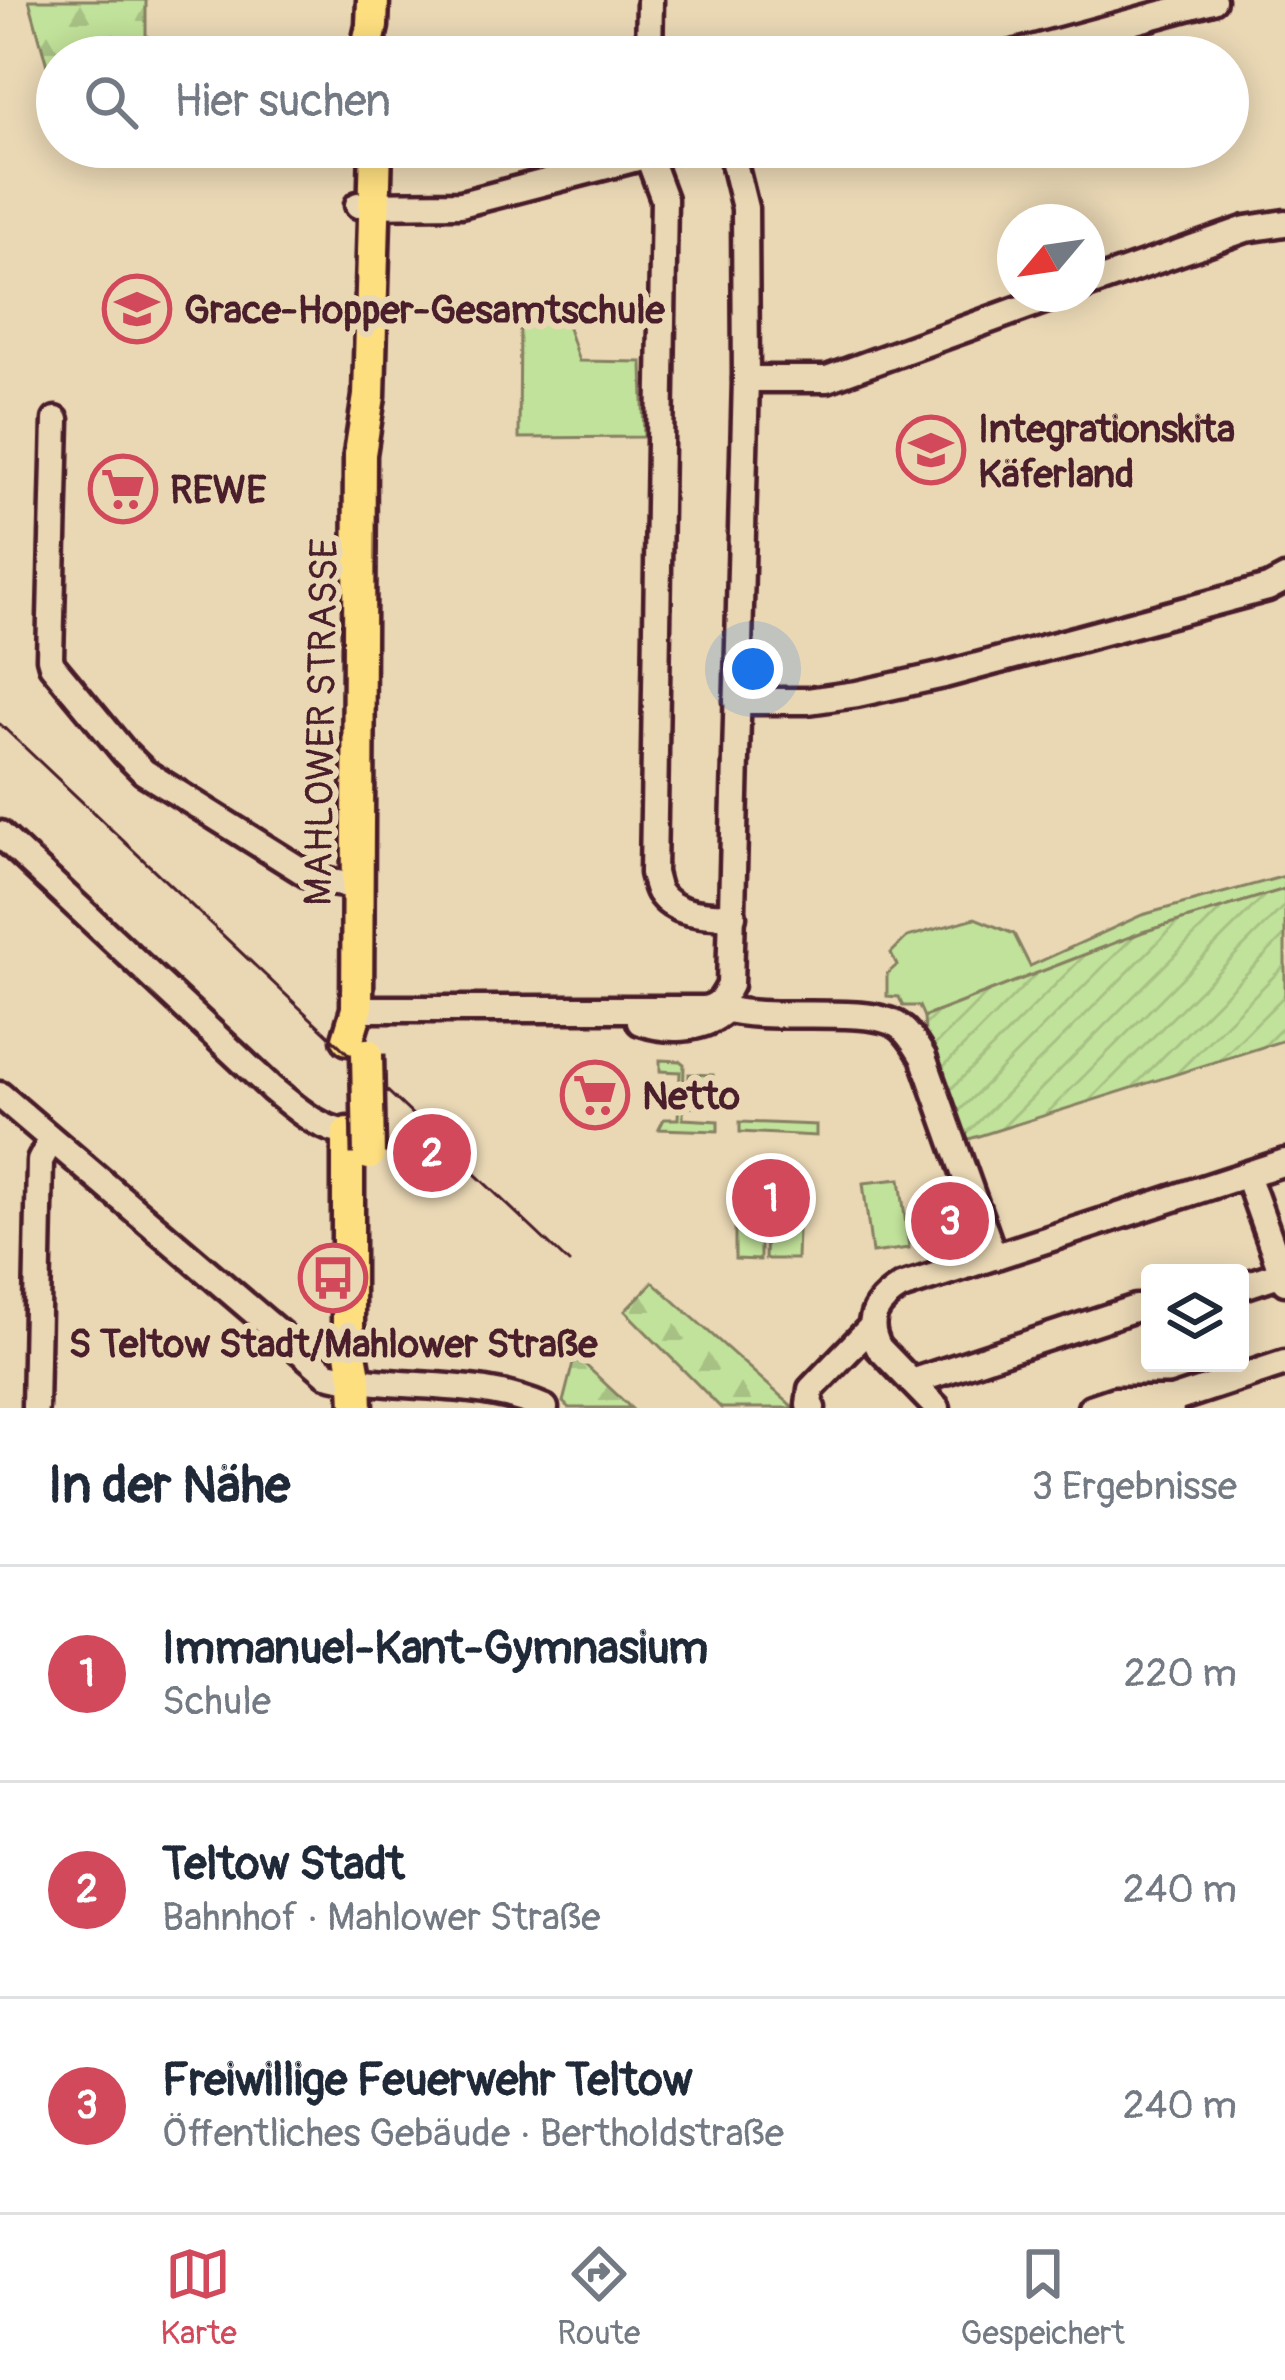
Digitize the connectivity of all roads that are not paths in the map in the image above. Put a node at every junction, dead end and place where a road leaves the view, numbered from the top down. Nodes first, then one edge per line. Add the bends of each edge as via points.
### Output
1 (650, 0) edge
2 (1213, 0) edge
3 (650, 36) edge
4 (1080, 36) edge
5 (362, 168) edge
6 (372, 168) edge
7 (590, 168) edge
8 (653, 168) edge
9 (735, 168) edge
10 (366, 205) junction
11 (1285, 223) edge
12 (1105, 279) edge
13 (1012, 312) edge
14 (746, 380) junction
15 (56, 420) dead end
16 (1285, 579) edge
17 (737, 701) junction
18 (0, 834) edge
19 (358, 886) junction
20 (733, 916) junction
21 (728, 997) junction
22 (357, 1034) junction
23 (0, 1095) edge
24 (51, 1140) junction
25 (359, 1143) junction
26 (1285, 1162) edge
27 (1246, 1175) junction
28 (994, 1257) junction
29 (1284, 1276) edge
30 (1249, 1285) edge
31 (1141, 1307) edge
32 (871, 1328) junction
33 (1285, 1363) edge
34 (912, 1382) junction
35 (357, 1394) edge
36 (1172, 1404) edge
37 (35, 1408) edge
38 (545, 1408) edge
39 (812, 1408) edge
40 (937, 1408) edge
41 (1091, 1408) edge

1 - 3 street
2 - 4 street
5 - 10 main road, MAHLOWER STRASSE
6 - 10 main road, MAHLOWER STRASSE
7 - 10 street via 461,204
8 - 20 street via 664,199 653,873 672,904
9 - 14 street via 745,208
10 - 19 main road, MAHLOWER STRASSE via 355,390 362,435
11 - 12 street
13 - 14 street via 827,380
14 - 17 street
15 - 19 street via 52,665 144,772 307,874
16 - 17 street via 837,698
17 - 20 street
18 - 25 street via 272,1089 312,1121
19 - 22 main road, MAHLOWER STRASSE
20 - 21 street
21 - 22 street via 704,1010
21 - 28 street via 750,1015 897,1024 923,1057
22 - 25 main road, MAHLOWER STRASSE, bridge
23 - 24 street
24 - 35 street
24 - 37 street via 40,1161
25 - 35 main road, MAHLOWER STRASSE via 368,1338
26 - 27 street
27 - 28 street
27 - 29 street
28 - 32 street via 901,1287 880,1302
29 - 30 street
31 - 34 street
32 - 34 street
32 - 39 street via 811,1388
33 - 36 street
34 - 40 street
35 - 38 street via 480,1389
36 - 41 street via 1115,1400

